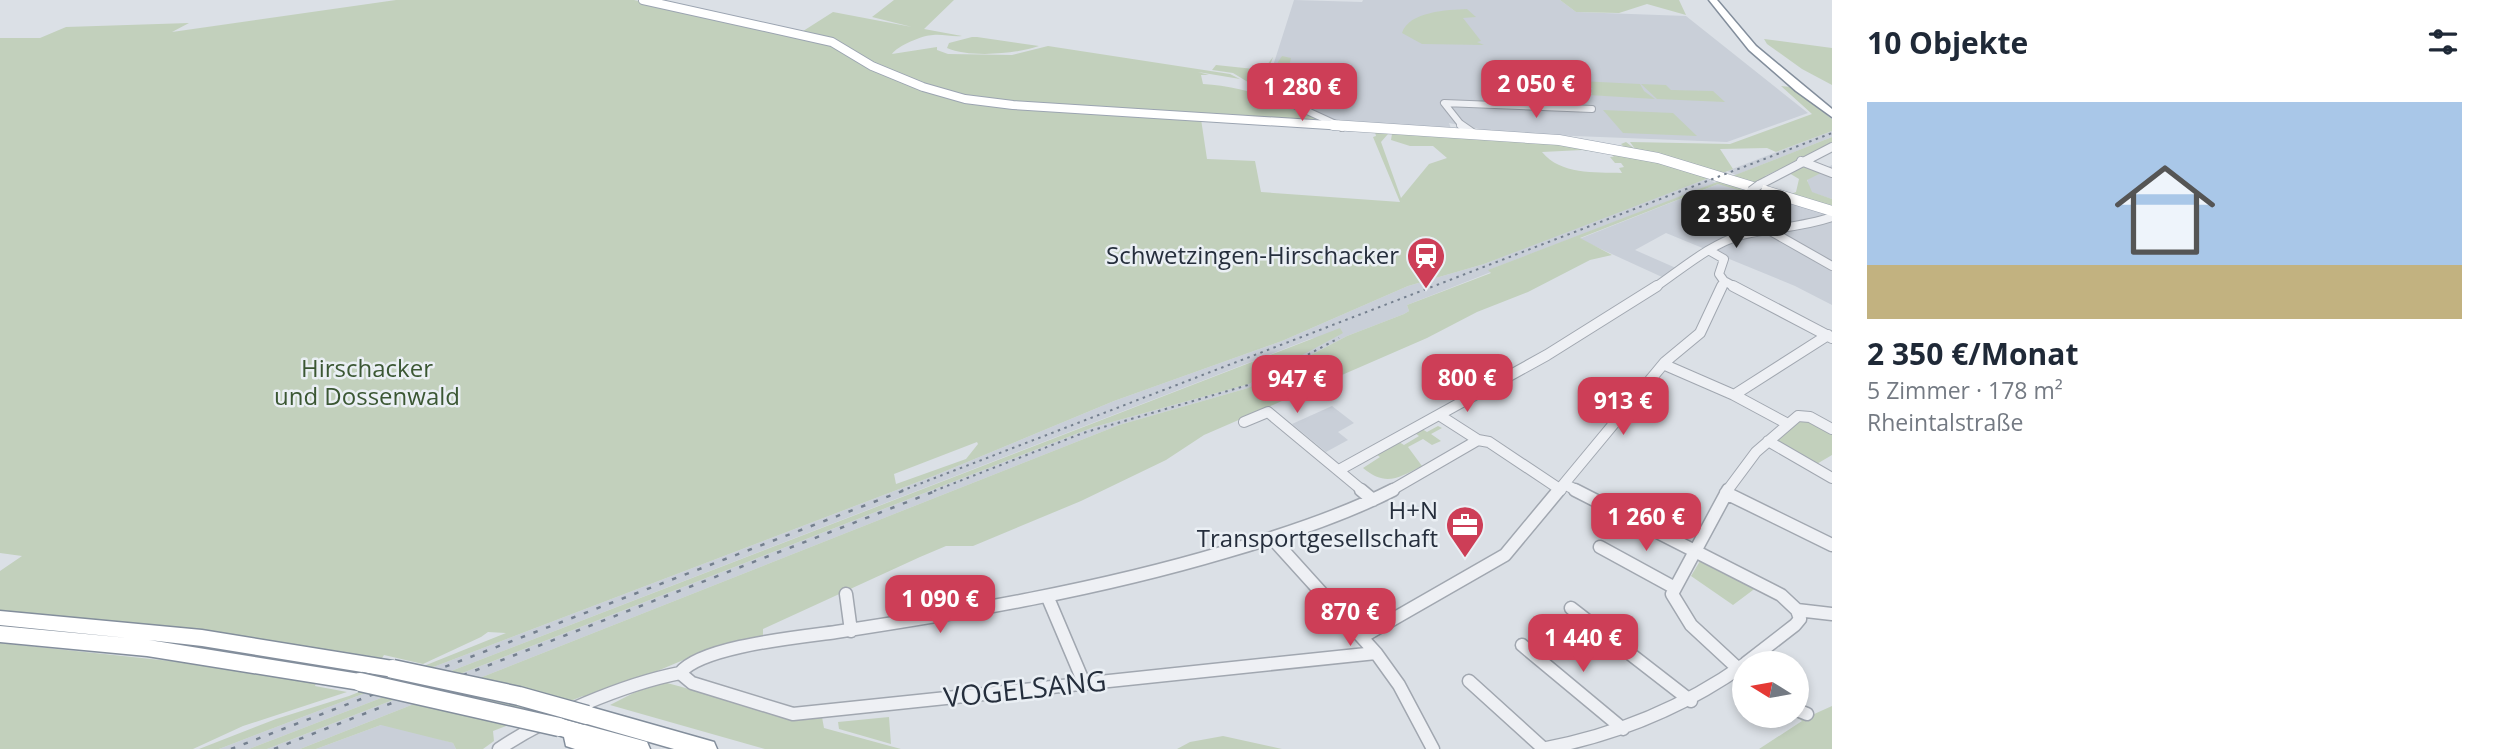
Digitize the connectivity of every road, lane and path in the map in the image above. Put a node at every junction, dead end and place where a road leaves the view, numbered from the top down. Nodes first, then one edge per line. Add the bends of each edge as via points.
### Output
1 (643, 0) edge
2 (1713, 0) edge
3 (1720, 0) edge
4 (1279, 98) dead end
5 (1832, 108) edge
6 (1592, 109) dead end
7 (1448, 111) junction
8 (1832, 114) edge
9 (1342, 127) junction
10 (1461, 134) junction
11 (1478, 135) junction
12 (1832, 147) edge
13 (1801, 160) junction
14 (1832, 173) edge
15 (1824, 211) edge
16 (1832, 217) edge
17 (1801, 226) junction
18 (1768, 231) junction
19 (1710, 251) junction
20 (1832, 266) edge
21 (1724, 281) junction
22 (1830, 336) edge
23 (1665, 365) junction
24 (1734, 395) junction
25 (1439, 415) junction
26 (1244, 422) dead end
27 (1786, 424) junction
28 (1832, 429) edge
29 (1478, 440) junction
30 (1768, 441) junction
31 (1339, 470) junction
32 (1832, 478) edge
33 (1563, 487) junction
34 (1726, 493) junction
35 (1373, 500) junction
36 (1272, 538) junction
37 (1832, 545) edge
38 (1600, 547) dead end
39 (1692, 550) junction
40 (1675, 588) junction
41 (846, 594) dead end
42 (1048, 598) junction
43 (1571, 608) dead end
44 (1797, 610) junction
45 (1832, 614) edge
46 (0, 618) edge
47 (851, 631) junction
48 (0, 634) edge
49 (1362, 636) junction
50 (1522, 645) dead end
51 (1764, 651) edge
52 (1376, 653) junction
53 (1732, 658) edge
54 (680, 673) junction
55 (1732, 675) edge
56 (1469, 681) dead end
57 (1084, 683) junction
58 (1691, 701) junction
59 (546, 726) junction
60 (1623, 729) junction
61 (499, 749) edge
62 (601, 749) edge
63 (640, 749) edge
64 (707, 749) edge
65 (1433, 749) edge
66 (1543, 749) edge

1 - 9 main road via 832,42 883,71 965,99
2 - 8 highway via 1758,53
3 - 5 highway via 1761,49
4 - 9 street
6 - 7 street via 1444,103
7 - 10 street
7 - 11 street via 1469,133
9 - 10 main road
10 - 11 main road
11 - 15 main road via 1619,149
12 - 13 street
13 - 14 street
13 - 18 street, bridge via 1742,200 1751,220
15 - 17 street
16 - 17 street
17 - 18 street
18 - 19 street via 1736,237
18 - 20 street
19 - 21 street via 1724,259 1719,274
19 - 25 street via 1547,355
21 - 22 street
21 - 23 street via 1700,333
22 - 24 street
23 - 24 street
23 - 33 street
24 - 27 street
25 - 29 street
25 - 31 street
26 - 31 street via 1268,412
27 - 28 street via 1804,415
27 - 30 street
29 - 33 street via 1489,442
29 - 35 street
30 - 32 street
30 - 34 street
31 - 35 street
33 - 39 street
33 - 49 street via 1505,555
34 - 37 street
34 - 39 street
35 - 36 street
36 - 42 street
36 - 49 street
38 - 40 street
39 - 40 street
39 - 44 street via 1781,595
40 - 53 street via 1672,601 1677,609
41 - 47 street
42 - 47 street
42 - 57 street
43 - 58 street
44 - 45 street
44 - 51 street via 1800,619
46 - 64 highway, bridge via 202,638 393,669 519,696
47 - 54 street via 724,650 687,664
48 - 59 highway, bridge via 147,648 360,682
49 - 52 street
50 - 60 street
52 - 57 street, VOGELSANG
52 - 65 street
54 - 57 street, VOGELSANG via 692,683 793,714
54 - 61 street via 655,678 533,726
55 - 58 street
56 - 66 street
58 - 60 street
59 - 62 highway
59 - 63 highway
60 - 66 street

